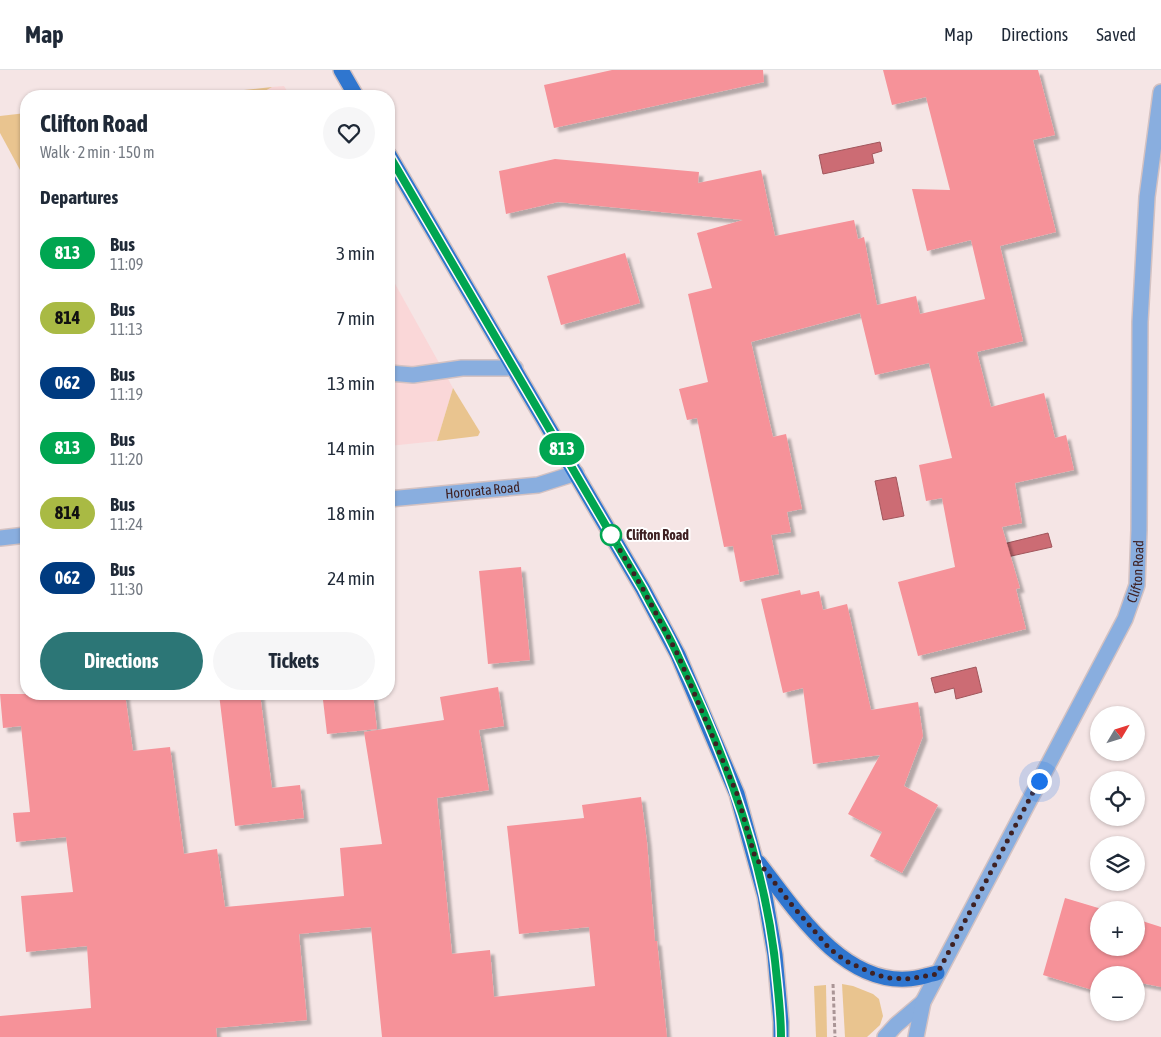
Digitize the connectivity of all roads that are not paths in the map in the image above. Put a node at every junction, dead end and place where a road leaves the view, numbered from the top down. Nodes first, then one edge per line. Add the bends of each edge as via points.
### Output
1 (341, 70) edge
2 (353, 90) edge
3 (1161, 92) edge
4 (395, 172) edge
5 (515, 368) junction
6 (395, 374) edge
7 (576, 473) junction
8 (395, 499) edge
9 (20, 536) edge
10 (0, 538) edge
11 (755, 857) junction
12 (937, 974) junction
13 (923, 1002) junction
14 (780, 1037) edge
15 (885, 1037) edge
16 (916, 1037) edge

1 - 2 main road
3 - 12 street, Clifton Road via 1147,196 1140,322 1137,585 1125,619
4 - 5 main road
5 - 6 street
5 - 7 main road
7 - 8 street, Hororata Road via 538,484
7 - 11 main road via 678,655 737,794
9 - 10 street
11 - 12 main road via 830,949 846,961 890,978
11 - 14 main road via 775,955
12 - 13 street, Clifton Road
13 - 15 street, Clifton Road
13 - 16 street, Clifton Road

